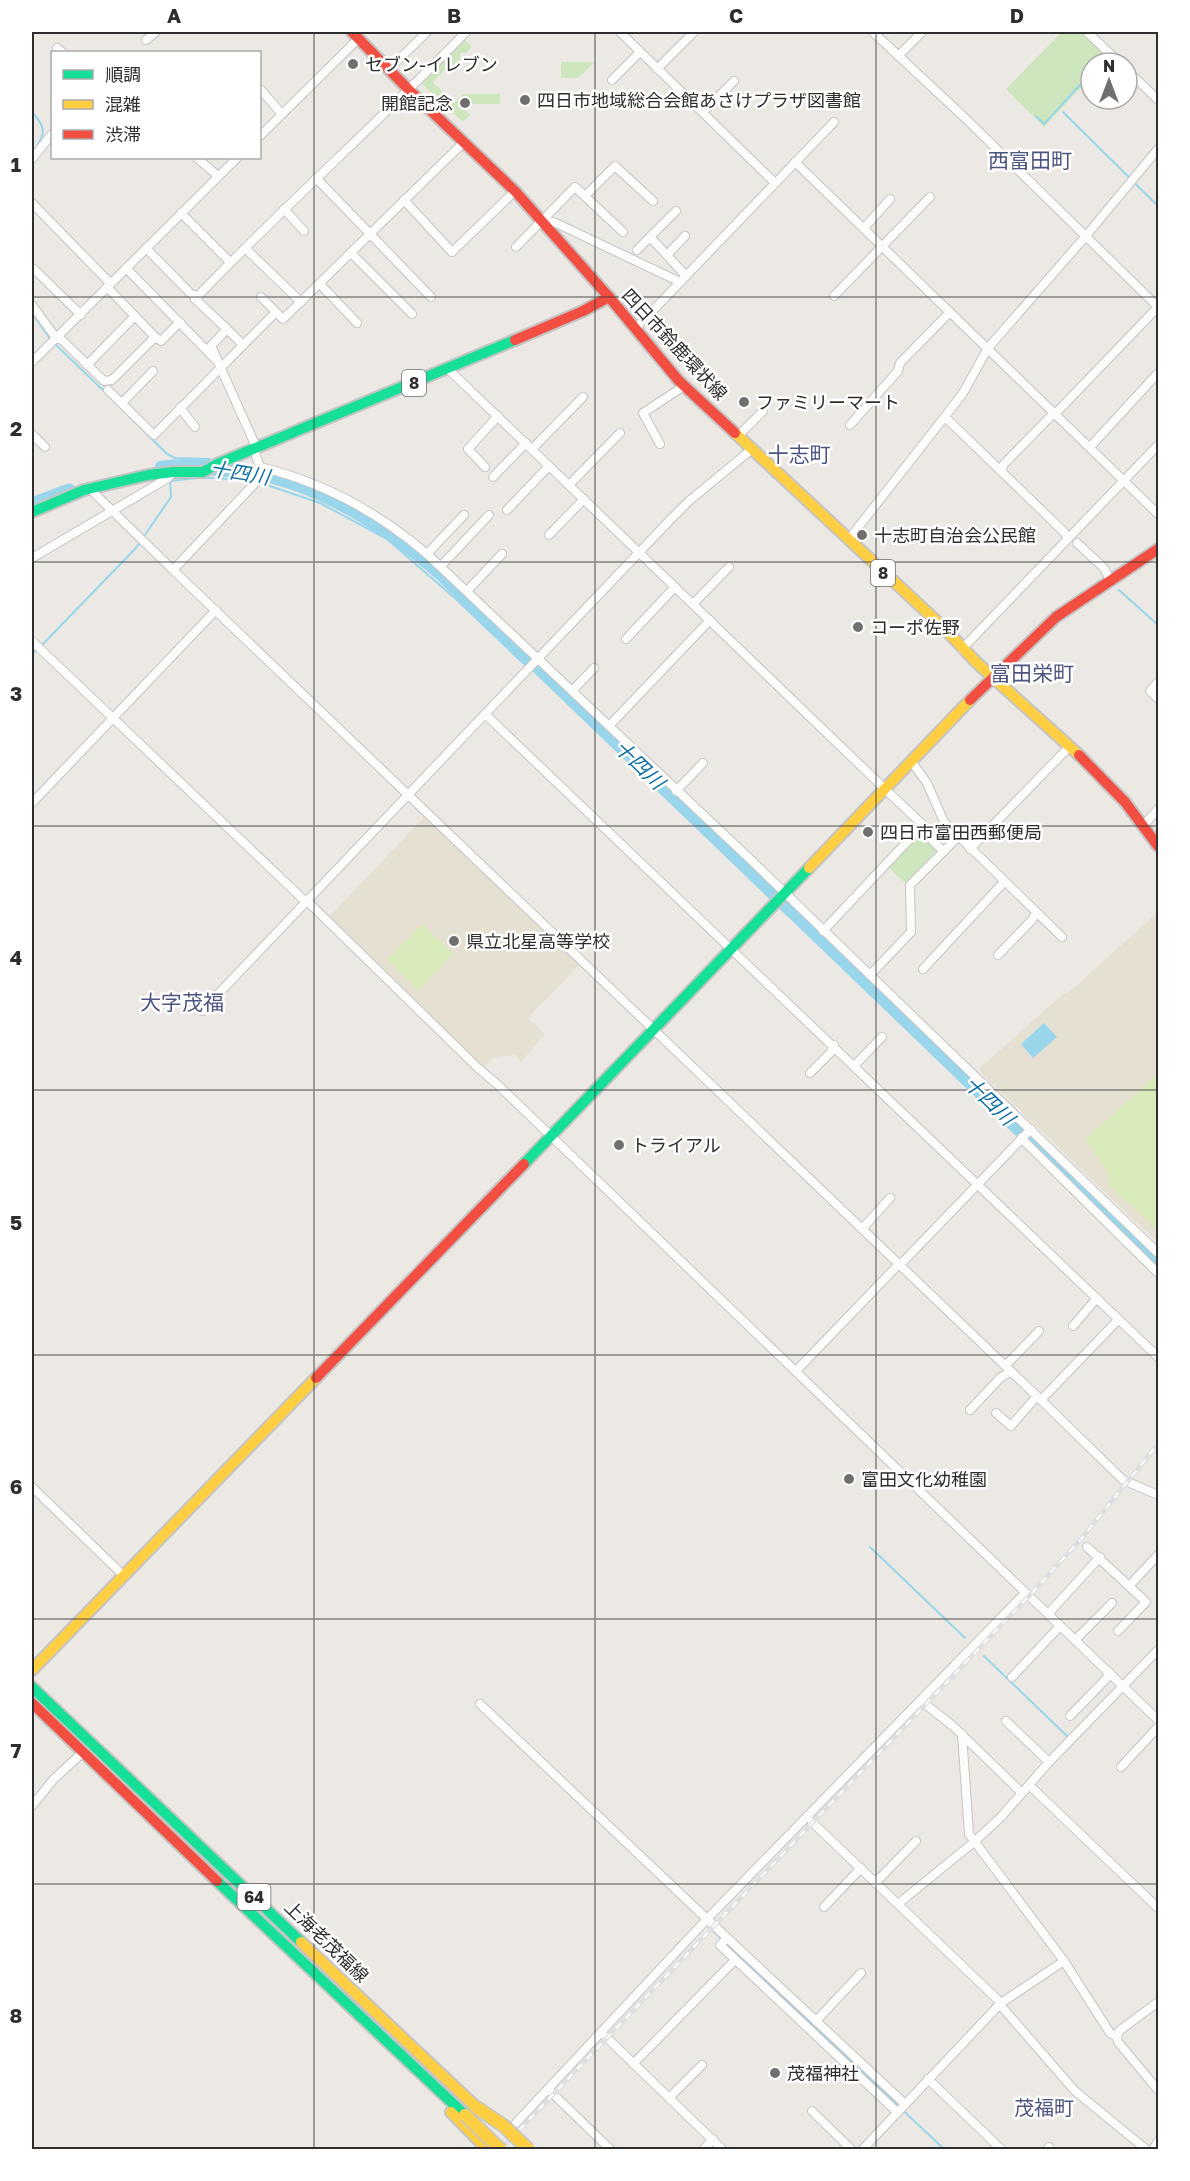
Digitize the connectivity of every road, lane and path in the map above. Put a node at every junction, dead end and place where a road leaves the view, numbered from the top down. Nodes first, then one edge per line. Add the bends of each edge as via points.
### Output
1 (156, 32) edge
2 (427, 32) edge
3 (466, 32) edge
4 (620, 32) edge
5 (694, 32) edge
6 (873, 32) edge
7 (922, 32) edge
8 (1087, 32) edge
9 (355, 35) edge
10 (146, 40) dead end
11 (1107, 51) edge
12 (640, 52) junction
13 (898, 56) junction
14 (389, 69) junction
15 (657, 69) junction
16 (612, 80) dead end
17 (734, 81) dead end
18 (1139, 82) edge
19 (261, 90) edge
20 (409, 90) junction
21 (1158, 100) edge
22 (703, 112) junction
23 (282, 114) junction
24 (834, 122) dead end
25 (51, 135) edge
26 (261, 135) edge
27 (464, 142) junction
28 (1158, 149) edge
29 (32, 159) edge
30 (198, 159) edge
31 (234, 159) edge
32 (795, 162) junction
33 (218, 176) junction
34 (316, 178) junction
35 (775, 183) junction
36 (515, 191) junction
37 (585, 196) junction
38 (930, 197) dead end
39 (890, 199) dead end
40 (404, 200) junction
41 (653, 201) dead end
42 (32, 203) edge
43 (284, 209) junction
44 (676, 211) dead end
45 (181, 213) junction
46 (543, 220) junction
47 (864, 228) junction
48 (304, 231) dead end
49 (623, 232) dead end
50 (369, 234) junction
51 (685, 236) dead end
52 (650, 237) junction
53 (1085, 237) junction
54 (883, 246) junction
55 (516, 247) dead end
56 (146, 248) junction
57 (245, 248) junction
58 (637, 250) dead end
59 (351, 253) junction
60 (667, 255) junction
61 (230, 262) junction
62 (34, 268) dead end
63 (126, 268) junction
64 (686, 276) junction
65 (680, 282) junction
66 (320, 284) junction
67 (109, 285) junction
68 (197, 297) junction
69 (261, 297) dead end
70 (431, 297) dead end
71 (609, 297) junction
72 (834, 297) dead end
73 (301, 302) junction
74 (32, 305) edge
75 (1158, 307) edge
76 (950, 312) junction
77 (275, 313) junction
78 (412, 314) dead end
79 (81, 315) junction
80 (135, 316) junction
81 (180, 322) junction
82 (357, 323) dead end
83 (636, 328) junction
84 (227, 329) junction
85 (155, 337) junction
86 (54, 341) junction
87 (243, 345) junction
88 (988, 348) junction
89 (32, 362) edge
90 (87, 365) junction
91 (221, 366) junction
92 (447, 368) junction
93 (153, 371) dead end
94 (1158, 373) edge
95 (684, 386) junction
96 (108, 390) dead end
97 (583, 397) dead end
98 (122, 403) junction
99 (180, 408) junction
100 (763, 411) dead end
101 (1055, 413) junction
102 (498, 416) junction
103 (945, 417) junction
104 (850, 426) dead end
105 (195, 427) dead end
106 (620, 433) dead end
107 (32, 434) edge
108 (738, 436) junction
109 (660, 444) dead end
110 (529, 446) junction
111 (1158, 446) edge
112 (45, 447) dead end
113 (1090, 447) junction
114 (752, 449) junction
115 (255, 450) junction
116 (485, 466) dead end
117 (549, 466) junction
118 (260, 467) junction
119 (1001, 471) junction
120 (173, 472) junction
121 (493, 477) dead end
122 (1124, 480) junction
123 (569, 485) junction
124 (92, 488) junction
125 (584, 499) junction
126 (507, 510) dead end
127 (112, 511) junction
128 (32, 512) edge
129 (1158, 514) edge
130 (464, 515) dead end
131 (489, 515) dead end
132 (549, 535) dead end
133 (1068, 538) junction
134 (849, 539) junction
135 (1077, 543) dead end
136 (1158, 549) edge
137 (639, 553) junction
138 (427, 554) junction
139 (502, 554) dead end
140 (32, 558) edge
141 (441, 566) junction
142 (729, 567) dead end
143 (173, 570) junction
144 (1110, 580) junction
145 (675, 587) junction
146 (468, 590) junction
147 (693, 604) junction
148 (216, 610) junction
149 (710, 620) junction
150 (626, 639) dead end
151 (32, 641) edge
152 (962, 649) junction
153 (538, 658) junction
154 (594, 668) dead end
155 (992, 677) junction
156 (1158, 682) edge
157 (572, 691) junction
158 (1158, 699) edge
159 (485, 714) junction
160 (113, 718) junction
161 (609, 726) junction
162 (1069, 747) junction
163 (911, 761) junction
164 (703, 763) dead end
165 (885, 789) junction
166 (676, 791) junction
167 (409, 794) junction
168 (32, 803) edge
169 (1158, 810) edge
170 (1144, 825) junction
171 (920, 828) junction
172 (958, 837) junction
173 (1158, 846) edge
174 (970, 849) junction
175 (943, 850) junction
176 (1004, 882) junction
177 (784, 894) junction
178 (306, 902) junction
179 (1036, 913) junction
180 (824, 932) junction
181 (1062, 937) dead end
182 (732, 949) junction
183 (998, 955) dead end
184 (923, 969) dead end
185 (870, 975) junction
186 (202, 1011) dead end
187 (654, 1030) junction
188 (882, 1036) dead end
189 (834, 1045) junction
190 (854, 1066) junction
191 (810, 1073) dead end
192 (1030, 1130) junction
193 (550, 1137) junction
194 (1022, 1138) junction
195 (977, 1183) junction
196 (890, 1198) dead end
197 (862, 1229) junction
198 (1158, 1253) edge
199 (900, 1264) junction
200 (1158, 1273) edge
201 (1097, 1298) junction
202 (1118, 1320) junction
203 (1073, 1326) dead end
204 (1039, 1331) dead end
205 (1158, 1357) edge
206 (1008, 1369) junction
207 (796, 1371) junction
208 (1039, 1398) junction
209 (970, 1410) dead end
210 (996, 1413) dead end
211 (32, 1487) edge
212 (1158, 1495) edge
213 (1087, 1547) dead end
214 (1158, 1555) edge
215 (1100, 1557) junction
216 (124, 1576) junction
217 (1129, 1586) junction
218 (1024, 1593) junction
219 (1112, 1603) dead end
220 (1048, 1614) junction
221 (1060, 1626) junction
222 (1118, 1631) dead end
223 (1075, 1640) junction
224 (1158, 1650) edge
225 (32, 1670) edge
226 (1109, 1671) junction
227 (1012, 1677) dead end
228 (1124, 1686) junction
229 (32, 1687) edge
230 (32, 1703) edge
231 (480, 1704) dead end
232 (925, 1704) dead end
233 (1070, 1716) dead end
234 (1158, 1720) edge
235 (1006, 1721) dead end
236 (1158, 1727) edge
237 (962, 1734) junction
238 (82, 1753) junction
239 (1049, 1762) junction
240 (1121, 1767) dead end
241 (1029, 1785) junction
242 (1022, 1793) junction
243 (33, 1803) edge
244 (812, 1822) dead end
245 (916, 1841) dead end
246 (974, 1842) junction
247 (861, 1868) junction
248 (875, 1881) junction
249 (898, 1904) junction
250 (824, 1907) dead end
251 (1158, 1908) edge
252 (707, 1920) junction
253 (725, 1940) junction
254 (735, 1960) junction
255 (1064, 1961) junction
256 (861, 1973) dead end
257 (1158, 2002) edge
258 (1001, 2003) junction
259 (816, 2021) junction
260 (606, 2037) dead end
261 (1117, 2037) junction
262 (633, 2064) junction
263 (702, 2065) dead end
264 (928, 2079) junction
265 (548, 2089) junction
266 (1158, 2090) edge
267 (669, 2098) junction
268 (476, 2108) junction
269 (901, 2108) junction
270 (812, 2111) dead end
271 (463, 2118) junction
272 (516, 2122) dead end
273 (713, 2139) junction
274 (1158, 2141) edge
275 (488, 2150) edge
276 (501, 2150) edge
277 (518, 2150) edge
278 (529, 2150) edge
279 (611, 2150) edge
280 (703, 2150) edge
281 (723, 2150) edge
282 (852, 2150) edge
283 (862, 2150) edge
284 (1002, 2150) edge
285 (1147, 2150) edge
286 (1153, 2150) edge

1 - 10 street
2 - 14 street
3 - 20 street
4 - 12 street
5 - 15 street
6 - 13 street
7 - 13 street
8 - 11 street
9 - 14 main road
9 - 23 street
12 - 15 street
12 - 16 street
13 - 53 street
14 - 20 main road
15 - 22 street
17 - 22 street
18 - 21 street
19 - 23 street
20 - 27 main road
20 - 34 street
22 - 35 street
23 - 26 street
24 - 32 street
25 - 29 street
27 - 36 main road
27 - 40 street
28 - 53 street
30 - 33 street
31 - 33 street
32 - 35 street
32 - 47 street
33 - 45 street
34 - 43 street
34 - 50 street
35 - 64 street
36 - 40 street via 452,252
36 - 46 main road
37 - 41 street via 615,166
37 - 46 street via 575,187
37 - 49 street
38 - 54 street
39 - 47 street
40 - 50 street
42 - 67 street
43 - 48 street
43 - 57 street
44 - 52 street
45 - 56 street
45 - 61 street
46 - 55 street
46 - 65 street
46 - 71 main road
47 - 54 street
50 - 59 street
50 - 70 street
51 - 60 street
52 - 58 street
52 - 60 street
53 - 75 street
53 - 88 street
54 - 72 street
54 - 76 street
56 - 63 street
56 - 68 street
57 - 61 street
57 - 73 street
59 - 66 street
59 - 78 street
60 - 64 street
61 - 68 street
62 - 79 street
63 - 67 street
63 - 81 street
64 - 65 street
65 - 83 street
66 - 73 street
66 - 82 street
67 - 79 street
67 - 80 street
68 - 84 street
69 - 77 street
71 - 83 main road, 四日市鈴鹿環状線 / 8
71 - 92 main road, 四日市鈴鹿環状線 / 8
73 - 77 street via 283,319
74 - 86 street
75 - 101 street
76 - 88 street
76 - 104 street via 900,363 898,371
77 - 87 street
79 - 86 street
80 - 85 street
80 - 90 street
81 - 85 street via 161,341
81 - 91 street
83 - 95 main road, 四日市鈴鹿環状線 / 8
84 - 87 street
84 - 91 street via 211,346
85 - 90 street via 110,382 101,380
86 - 89 street
86 - 90 street via 62,340
87 - 91 street
88 - 101 street
88 - 103 street
91 - 99 street
91 - 115 street
92 - 102 street
92 - 115 main road, 四日市鈴鹿環状線 / 8
93 - 98 street
94 - 113 street
95 - 108 main road, 四日市鈴鹿環状線 / 8
95 - 109 street via 643,413
96 - 98 street
97 - 110 street
98 - 99 street via 154,435
99 - 105 street
100 - 108 street
101 - 113 street
101 - 119 street
102 - 110 street
102 - 116 street via 468,449
103 - 119 street
103 - 134 street
106 - 123 street
107 - 112 street
108 - 114 main road, 四日市鈴鹿環状線 / 8
110 - 117 street
110 - 121 street
111 - 122 street
113 - 122 street
114 - 134 main road, 四日市鈴鹿環状線 / 8
114 - 137 street via 689,501
115 - 118 street
115 - 120 main road, 四日市鈴鹿環状線 / 8 via 212,467
117 - 123 street
117 - 126 street
118 - 138 street via 346,499 387,522
118 - 143 street via 258,479
119 - 133 street
120 - 124 main road, 四日市鈴鹿環状線 / 8
120 - 127 street
122 - 129 street
122 - 133 street
123 - 125 street
124 - 127 street
124 - 128 main road, 四日市鈴鹿環状線 / 8
125 - 132 street
125 - 137 street
127 - 140 street
127 - 143 street
130 - 138 street
131 - 141 street
133 - 152 street
134 - 152 main road, 四日市鈴鹿環状線 / 8
135 - 144 street via 1104,568
136 - 144 main road
137 - 145 street
137 - 153 street
138 - 141 street
139 - 146 street
141 - 146 street
142 - 147 street
143 - 148 street
144 - 155 main road via 1044,627
145 - 147 street
145 - 150 street
146 - 153 street
147 - 149 street
148 - 160 street
148 - 167 street
149 - 161 street
149 - 165 street
151 - 160 street
152 - 155 main road, 四日市鈴鹿環状線 / 8
153 - 157 street
153 - 159 street
154 - 157 street
155 - 162 main road, 四日市鈴鹿環状線 / 8
155 - 163 main road
156 - 158 street via 1150,691
157 - 161 street
159 - 167 street
159 - 182 street
160 - 168 street
160 - 178 street
161 - 166 street
162 - 170 main road, 四日市鈴鹿環状線 / 8
162 - 174 street
163 - 165 main road
163 - 172 street via 927,783 944,822
164 - 166 street
165 - 171 street via 922,825
165 - 177 main road
166 - 177 street
167 - 178 street
167 - 187 street
169 - 170 street
170 - 173 main road, 四日市鈴鹿環状線 / 8
171 - 175 street
171 - 180 street
172 - 174 street
172 - 175 street
174 - 176 street
175 - 185 street via 910,885 911,932
176 - 179 street
176 - 184 street
177 - 180 street
177 - 182 main road
178 - 186 street
178 - 193 street
179 - 181 street
179 - 183 street
180 - 185 street
182 - 187 main road
182 - 189 street
185 - 192 street
187 - 193 main road
187 - 197 street
188 - 190 street
189 - 190 street
189 - 191 street
190 - 195 street
192 - 194 street
192 - 198 street
193 - 207 street
193 - 216 main road
194 - 195 street
194 - 200 street
195 - 199 street
195 - 201 street
196 - 197 street
197 - 199 street
199 - 206 street
199 - 207 street
201 - 202 street
201 - 203 street
202 - 205 street
202 - 208 street
204 - 206 street
206 - 208 street
206 - 209 street
207 - 218 street
208 - 210 street via 1011,1426
208 - 212 street via 1123,1480
211 - 216 street
213 - 215 street
214 - 217 street
215 - 217 street
215 - 220 street
216 - 225 main road
217 - 222 street via 1146,1602
218 - 220 street
218 - 252 street
219 - 223 street
220 - 221 street
221 - 223 street
221 - 227 street
223 - 226 street
224 - 228 street
226 - 228 street
226 - 233 street
228 - 234 street
228 - 239 street
229 - 268 main road, 上海老茂福線 / 64
230 - 238 main road, 上海老茂福線 / 64
231 - 252 street
232 - 237 street
235 - 239 street
236 - 240 street
237 - 242 street
237 - 246 street via 968,1827
238 - 243 street
238 - 271 main road, 上海老茂福線 / 64 via 409,2062
239 - 241 street
241 - 242 street
241 - 251 street
242 - 246 street
244 - 247 street
245 - 248 street
246 - 249 street
246 - 255 street
247 - 248 street
247 - 250 street
248 - 249 street
249 - 258 street
252 - 253 street
252 - 265 street
253 - 254 street via 720,1945
253 - 259 street
254 - 262 street
254 - 269 street
255 - 258 street
255 - 261 street
256 - 259 street
257 - 261 street via 1119,2031
258 - 264 street
258 - 285 street via 1075,2091
259 - 269 street
260 - 262 street
261 - 266 street
262 - 267 street
263 - 267 street
264 - 269 street
264 - 284 street
265 - 272 street
265 - 279 street
267 - 273 street
268 - 277 main road, 上海老茂福線 / 64, bridge
268 - 278 main road, bridge via 504,2126
269 - 283 street
270 - 282 street
271 - 275 main road
271 - 276 main road, 上海老茂福線 / 64, bridge
273 - 280 street
273 - 281 street
274 - 286 street

